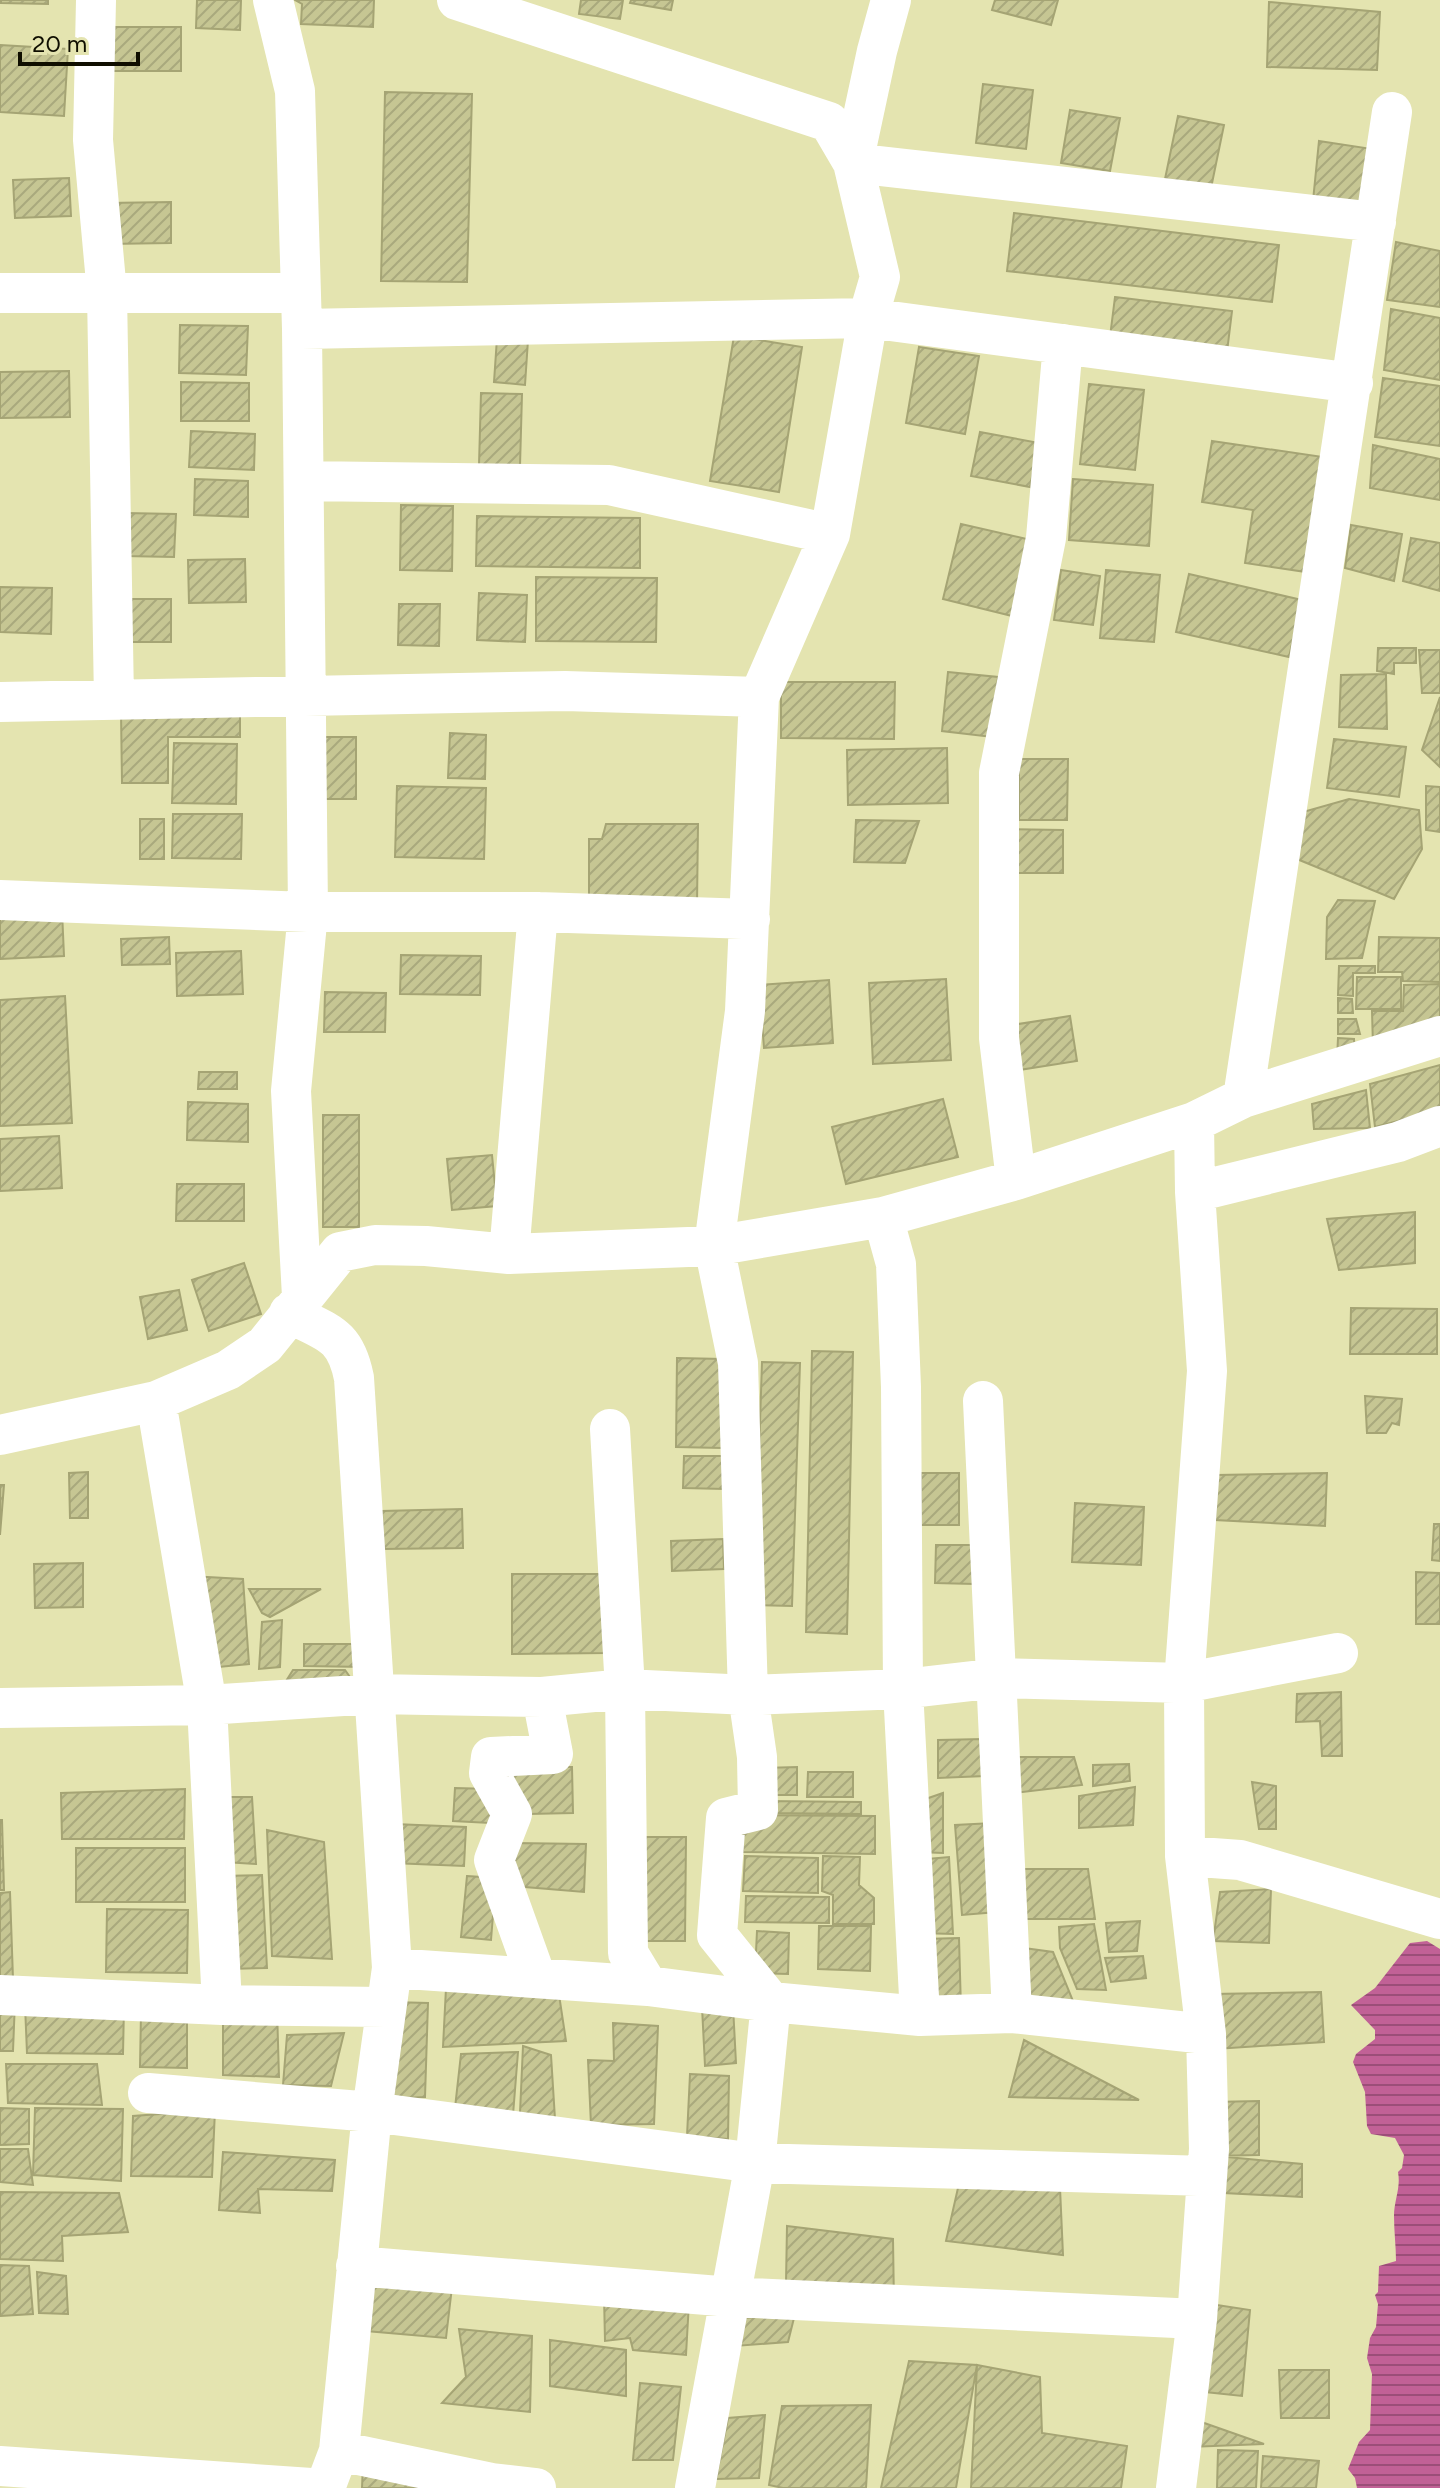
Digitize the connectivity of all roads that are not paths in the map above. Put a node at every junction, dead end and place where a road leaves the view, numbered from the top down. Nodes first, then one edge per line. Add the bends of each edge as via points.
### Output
1 (96, 0) edge
2 (273, 0) edge
3 (457, 0) edge
4 (891, 0) edge
5 (1392, 112) dead end
6 (853, 163) junction
7 (1376, 222) junction
8 (0, 293) edge
9 (107, 293) junction
10 (301, 311) junction
11 (868, 318) junction
12 (1063, 344) junction
13 (1353, 383) junction
14 (304, 481) junction
15 (830, 534) junction
16 (759, 697) junction
17 (305, 698) junction
18 (114, 700) junction
19 (0, 702) edge
20 (0, 900) edge
21 (308, 912) junction
22 (538, 912) junction
23 (750, 919) junction
24 (1440, 1036) edge
25 (1243, 1098) junction
26 (1194, 1122) junction
27 (1440, 1126) edge
28 (1016, 1180) junction
29 (1195, 1192) junction
30 (883, 1217) junction
31 (714, 1246) junction
32 (509, 1254) junction
33 (296, 1305) junction
34 (156, 1401) junction
35 (983, 1401) dead end
36 (610, 1429) dead end
37 (0, 1435) edge
38 (1338, 1653) dead end
39 (998, 1678) junction
40 (1184, 1683) junction
41 (625, 1689) junction
42 (903, 1689) junction
43 (373, 1694) junction
44 (748, 1695) junction
45 (542, 1697) junction
46 (207, 1705) junction
47 (0, 1708) edge
48 (1185, 1856) junction
49 (1440, 1919) edge
50 (392, 1968) junction
51 (536, 1977) junction
52 (648, 1986) junction
53 (0, 1995) edge
54 (771, 2002) junction
55 (222, 2005) junction
56 (386, 2007) junction
57 (1012, 2013) junction
58 (920, 2016) junction
59 (1206, 2034) junction
60 (148, 2093) dead end
61 (372, 2112) junction
62 (755, 2163) junction
63 (1207, 2176) junction
64 (356, 2266) junction
65 (731, 2297) junction
66 (1197, 2319) junction
67 (339, 2451) junction
68 (0, 2466) edge
69 (311, 2488) edge
70 (325, 2488) edge
71 (536, 2488) edge
72 (695, 2488) edge
73 (1176, 2488) edge

1 - 9 street via 93,140
2 - 10 street via 295,91
3 - 6 street via 829,122
4 - 6 street
5 - 7 street
6 - 7 street
6 - 11 street via 880,277
7 - 13 street
8 - 9 street
9 - 10 street
9 - 18 street
10 - 11 street
10 - 14 street
11 - 12 street
11 - 15 street
12 - 13 street
12 - 28 street via 1046,538 999,773 999,1038
13 - 25 street
14 - 15 street via 609,485
14 - 17 street
15 - 16 street
16 - 17 street via 565,691
16 - 23 street
17 - 18 street
17 - 21 street
18 - 19 street
20 - 21 street
21 - 22 street
21 - 33 street via 291,1091
22 - 23 street
22 - 32 street
23 - 31 street via 745,1011
24 - 25 street
25 - 26 street
26 - 28 street
26 - 29 street
27 - 29 street via 1398,1142
28 - 30 street
29 - 40 street via 1207,1371
30 - 31 street
30 - 42 street via 896,1264
31 - 32 street
31 - 44 street via 738,1363
32 - 33 street via 375,1245 340,1252
33 - 34 street via 265,1345 228,1370
33 - 43 street via 340,1340 354,1378
34 - 37 street
34 - 46 street
35 - 39 street
36 - 41 street
38 - 40 street
39 - 40 street
39 - 42 street
39 - 57 street
40 - 48 street
41 - 44 street
41 - 45 street
41 - 52 street via 628,1953
42 - 44 street
42 - 58 street
43 - 45 street
43 - 46 street
43 - 50 street
44 - 54 street via 758,1810 726,1818 717,1935
45 - 51 street via 553,1754 491,1757 489,1773 512,1814 494,1860
46 - 47 street
46 - 55 street
48 - 49 street via 1240,1860
48 - 59 street
50 - 51 street
50 - 56 street
51 - 52 street
52 - 54 street
53 - 55 street
54 - 58 street
54 - 62 street
55 - 56 street
56 - 61 street
57 - 58 street
57 - 59 street
59 - 63 street
60 - 61 street
61 - 62 street
61 - 64 street
62 - 63 street
62 - 65 street
63 - 66 street
64 - 65 street
64 - 67 street
65 - 66 street
65 - 72 street
66 - 73 street
67 - 70 street
67 - 71 street
68 - 69 street

